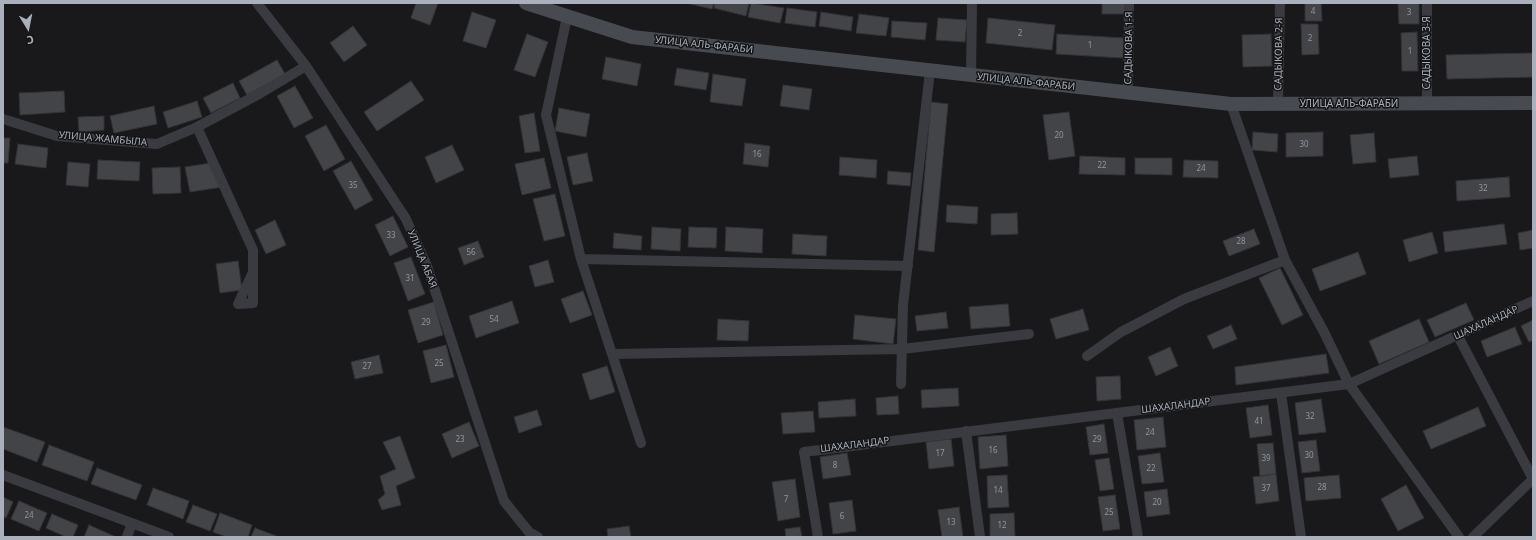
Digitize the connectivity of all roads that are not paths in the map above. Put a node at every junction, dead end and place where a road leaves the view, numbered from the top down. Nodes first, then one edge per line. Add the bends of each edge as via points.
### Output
1 (257, 3) edge
2 (526, 3) edge
3 (972, 3) edge
4 (1129, 3) edge
5 (1280, 3) edge
6 (1427, 3) edge
7 (567, 16) junction
8 (306, 66) junction
9 (930, 71) junction
10 (971, 76) junction
11 (1128, 93) junction
12 (1533, 103) edge
13 (1231, 104) junction
14 (1278, 104) junction
15 (1427, 104) junction
16 (3, 119) edge
17 (197, 127) junction
18 (580, 259) junction
19 (1285, 260) junction
20 (908, 266) junction
21 (253, 272) dead end
22 (1533, 301) edge
23 (1029, 334) dead end
24 (1458, 336) junction
25 (902, 349) junction
26 (612, 354) junction
27 (1087, 356) dead end
28 (901, 384) dead end
29 (1349, 384) junction
30 (1281, 393) junction
31 (1117, 413) junction
32 (966, 432) junction
33 (641, 443) dead end
34 (3, 475) edge
35 (1533, 479) edge
36 (132, 523) junction
37 (127, 537) edge
38 (169, 537) edge
39 (538, 537) edge
40 (818, 537) edge
41 (980, 537) edge
42 (1138, 537) edge
43 (1301, 537) edge
44 (1459, 537) edge
45 (1473, 537) edge

1 - 8 street, УЛИЦА АБАЯ
2 - 7 main road, УЛИЦА АЛЬ-ФАРАБИ
3 - 10 street
4 - 11 street, САДЫКОВА 1-Я
5 - 14 street, САДЫКОВА 2-Я
6 - 15 street, САДЫКОВА 3-Я
7 - 9 main road, УЛИЦА АЛЬ-ФАРАБИ via 632,37
7 - 18 street via 546,115
8 - 17 street, УЛИЦА ЖАМБЫЛА
8 - 39 street, УЛИЦА АБАЯ via 406,219 427,266 504,501 529,532
9 - 10 main road, УЛИЦА АЛЬ-ФАРАБИ
9 - 20 street
10 - 11 main road, УЛИЦА АЛЬ-ФАРАБИ
11 - 13 main road, УЛИЦА АЛЬ-ФАРАБИ
12 - 15 main road, УЛИЦА АЛЬ-ФАРАБИ
13 - 14 main road, УЛИЦА АЛЬ-ФАРАБИ
13 - 19 street
14 - 15 main road, УЛИЦА АЛЬ-ФАРАБИ
16 - 17 street, УЛИЦА ЖАМБЫЛА via 57,136 156,144
17 - 21 street via 253,250
18 - 20 street
18 - 26 street
19 - 27 street via 1184,299 1121,332
19 - 29 street
20 - 25 street via 903,305
22 - 24 street, ШАХАЛАНДАР
23 - 25 street
24 - 29 street, ШАХАЛАНДАР
24 - 35 street
25 - 26 street
25 - 28 street
26 - 33 street
29 - 30 street, ШАХАЛАНДАР
29 - 44 street
30 - 31 street, ШАХАЛАНДАР
30 - 43 street
31 - 32 street, ШАХАЛАНДАР
31 - 42 street
32 - 40 street, ШАХАЛАНДАР via 804,452
32 - 41 street
34 - 36 street
35 - 45 street
36 - 37 street
36 - 38 street

